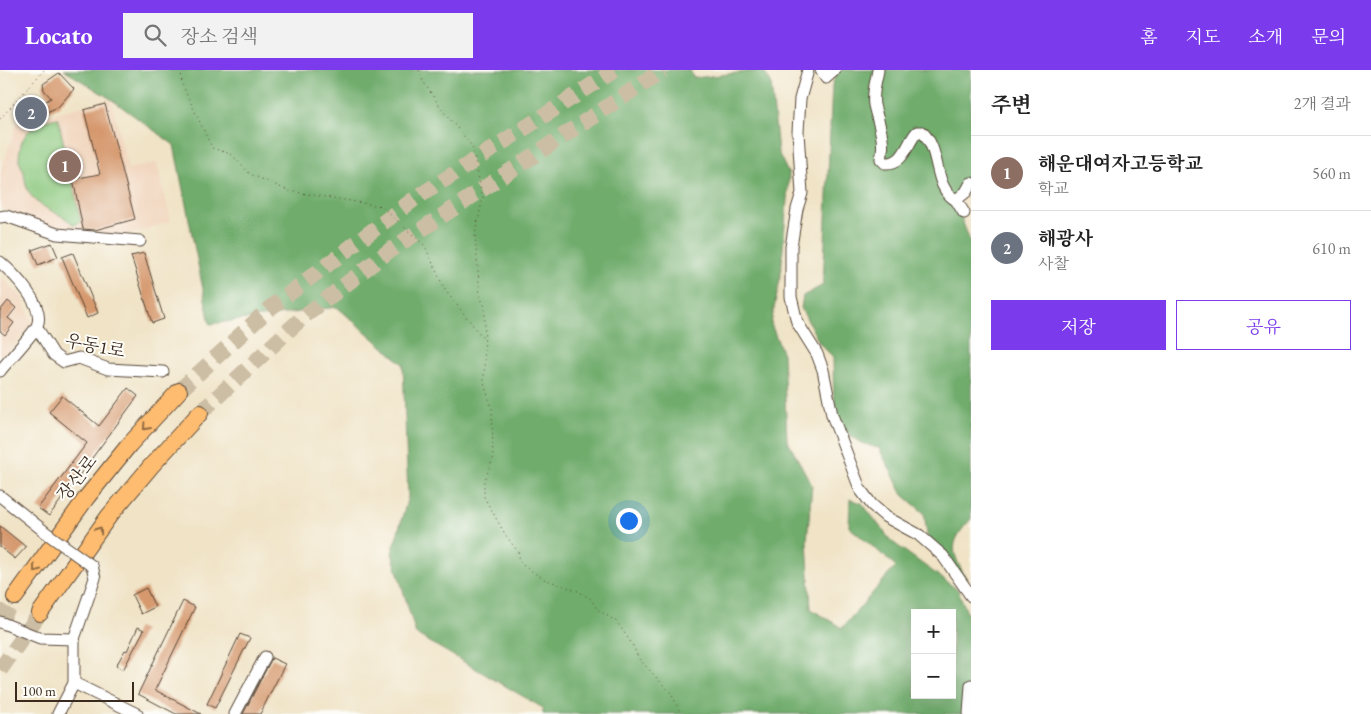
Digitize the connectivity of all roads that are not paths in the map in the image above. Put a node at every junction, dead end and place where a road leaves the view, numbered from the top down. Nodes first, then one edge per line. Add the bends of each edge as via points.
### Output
1 (808, 70) edge
2 (821, 70) edge
3 (835, 70) edge
4 (878, 70) edge
5 (971, 183) edge
6 (956, 200) junction
7 (964, 213) dead end
8 (0, 217) edge
9 (140, 241) dead end
10 (0, 262) edge
11 (37, 328) junction
12 (0, 371) edge
13 (163, 372) dead end
14 (179, 391) tunnel mouth
15 (200, 414) tunnel mouth
16 (0, 496) edge
17 (971, 596) edge
18 (15, 597) tunnel mouth
19 (40, 613) tunnel mouth
20 (0, 622) edge
21 (74, 639) junction
22 (265, 657) dead end
23 (74, 683) junction
24 (971, 685) edge
25 (58, 714) edge
26 (136, 714) edge
27 (235, 714) edge
28 (969, 714) edge

1 - 17 street via 800,98 798,132 802,193 791,247 792,297 797,322 823,370 836,425 860,489 886,517 919,534 943,556
2 - 3 street via 826,78
4 - 6 street via 873,89 883,141 881,159 892,164 908,148 917,132 922,132 935,152 948,196
5 - 6 street
6 - 7 street
8 - 9 street via 6,216 57,234
10 - 11 street, 우동1로 via 23,285 34,302 39,317
11 - 12 street
11 - 13 street, 우동1로 via 54,355 64,362 79,358 108,369
14 -> 18 highway, 장산로 via 129,445
19 -> 15 highway via 108,516
16 - 21 street, bridge via 92,566 95,578
20 - 21 street via 40,638
21 - 23 street
22 - 27 street
23 - 25 street
23 - 26 street
24 - 28 street

